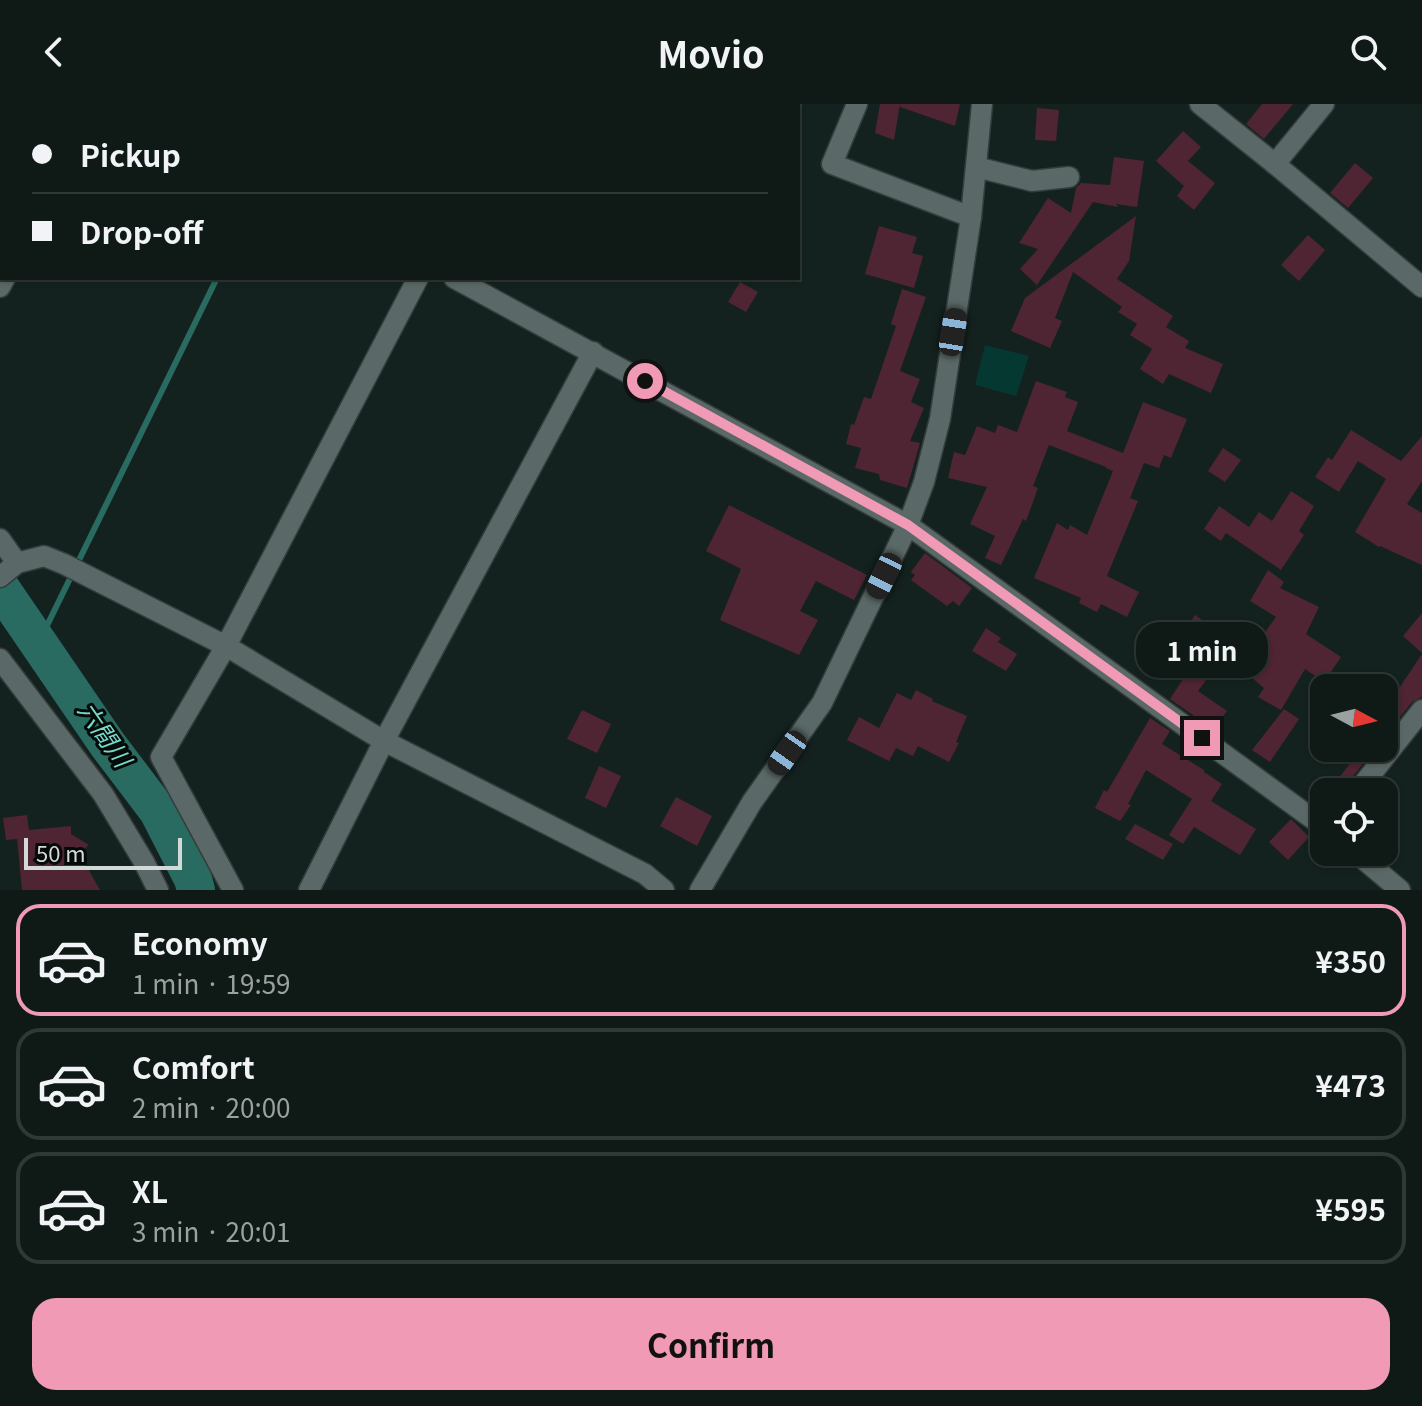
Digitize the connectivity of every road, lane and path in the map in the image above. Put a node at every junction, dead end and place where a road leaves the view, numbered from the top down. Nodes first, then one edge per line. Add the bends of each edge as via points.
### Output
1 (857, 104) edge
2 (982, 104) edge
3 (1200, 104) edge
4 (1324, 104) edge
5 (1275, 164) junction
6 (976, 167) junction
7 (1069, 177) dead end
8 (971, 217) junction
9 (417, 280) edge
10 (458, 280) edge
11 (1422, 287) edge
12 (593, 352) junction
13 (908, 525) junction
14 (0, 539) edge
15 (8, 571) edge
16 (226, 646) junction
17 (0, 659) edge
18 (1422, 710) edge
19 (384, 741) junction
20 (1368, 778) edge
21 (1310, 817) edge
22 (1372, 866) edge
23 (158, 890) edge
24 (233, 890) edge
25 (309, 890) edge
26 (664, 890) edge
27 (700, 890) edge
28 (1400, 890) edge

1 - 8 street via 832,164
2 - 6 street
3 - 5 street
4 - 5 street
5 - 11 street
6 - 7 street via 1032,181
6 - 8 street
8 - 13 street via 940,419
9 - 16 street
10 - 12 street
12 - 13 street
12 - 19 street
13 - 21 street
13 - 27 street via 822,703 752,802
14 - 15 street
15 - 16 street via 44,556
16 - 19 street
16 - 24 street via 161,757
17 - 23 street via 103,794
18 - 20 street
19 - 25 street
19 - 26 street via 645,874
22 - 28 street

